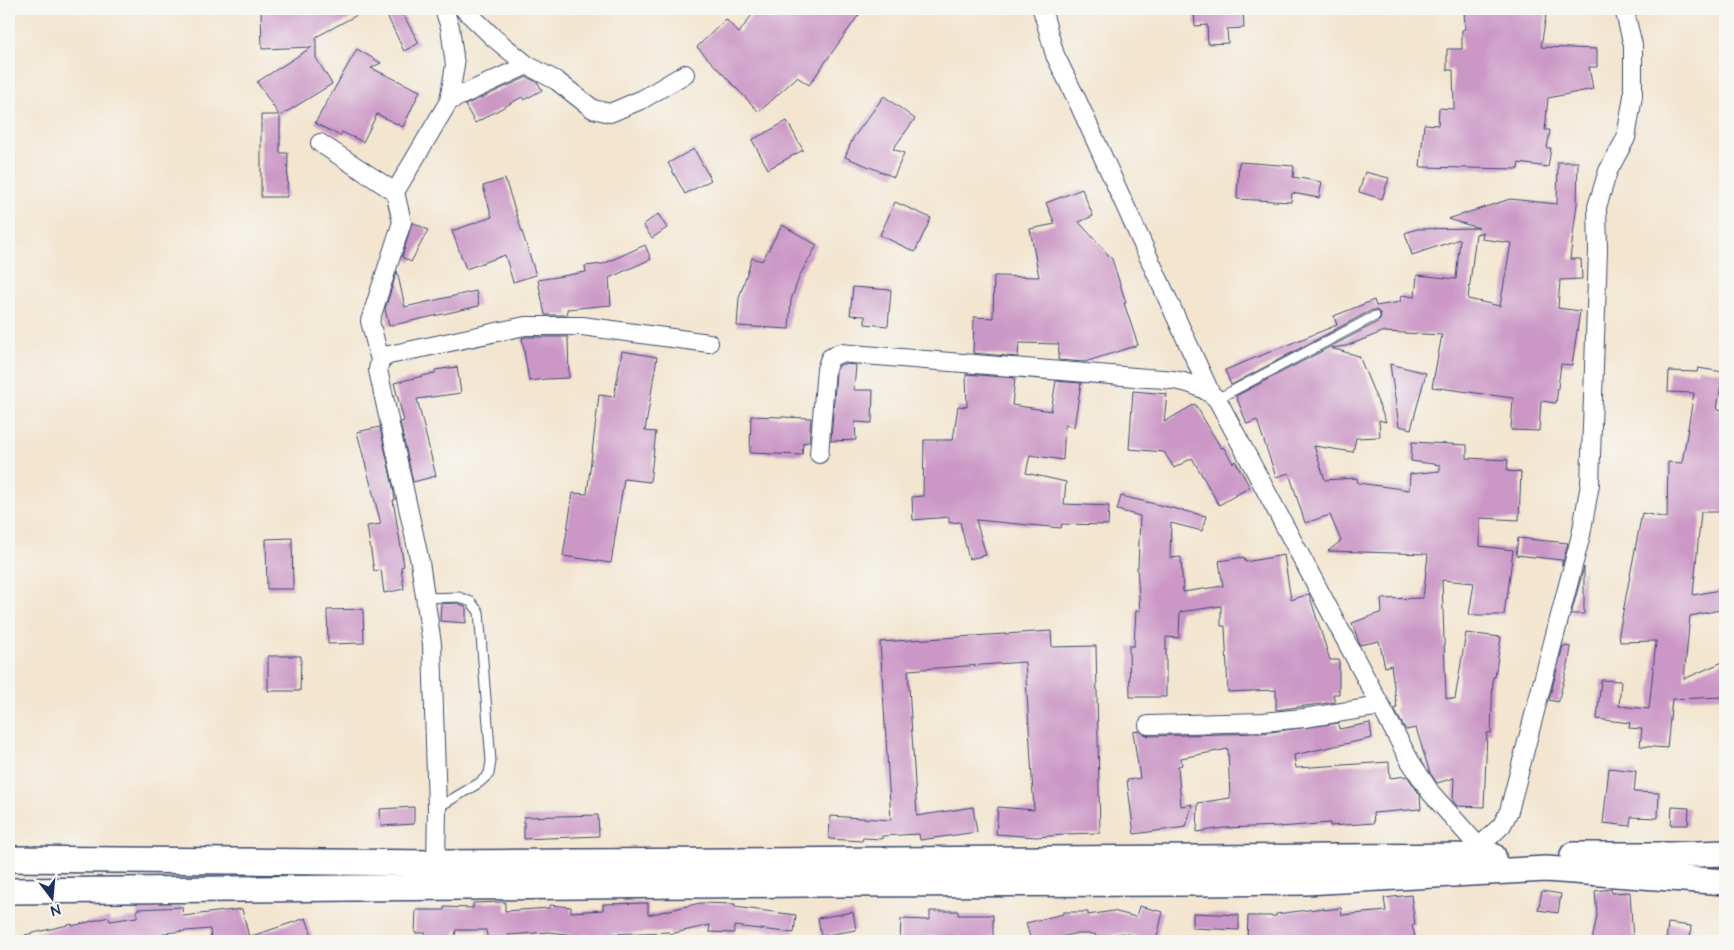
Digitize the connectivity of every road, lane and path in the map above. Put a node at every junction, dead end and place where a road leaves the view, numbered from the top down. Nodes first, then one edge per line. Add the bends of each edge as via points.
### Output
1 (444, 9) edge
2 (464, 9) edge
3 (1042, 9) edge
4 (1624, 9) edge
5 (527, 65) junction
6 (685, 74) dead end
7 (449, 101) junction
8 (320, 143) dead end
9 (395, 192) junction
10 (1376, 316) dead end
11 (709, 343) dead end
12 (380, 360) junction
13 (1214, 396) junction
14 (819, 454) dead end
15 (426, 598) junction
16 (1381, 706) junction
17 (1148, 725) dead end
18 (437, 808) junction
19 (1483, 851) junction
20 (1725, 852) edge
21 (9, 859) edge
22 (804, 859) junction
23 (436, 863) junction
24 (1725, 882) edge
25 (804, 884) junction
26 (9, 892) edge

1 - 7 street via 455,65
2 - 5 street
3 - 13 street via 1055,55
4 - 19 street via 1633,45 1634,96 1626,138 1608,171 1597,207 1590,484 1581,535 1509,811
5 - 6 street via 556,81 593,109 610,113 643,99
5 - 7 street
7 - 9 street
8 - 9 street
9 - 12 street via 402,222 370,321
10 - 13 lane
11 - 12 street via 582,326 525,326 389,355
12 - 15 street via 378,370
13 - 14 street via 1177,380 840,353 830,358 826,369
13 - 16 street
15 - 18 street via 432,644
15 - 18 lane via 460,597 472,602 480,612 491,761 489,774 479,783
16 - 17 street via 1263,722
16 - 19 street via 1431,793
18 - 23 street
19 - 20 main road via 1670,855
19 - 22 main road via 1078,860
21 - 23 main road
22 - 23 main road
22 - 25 main road
24 - 25 main road via 1546,869 1305,882
25 - 26 main road

